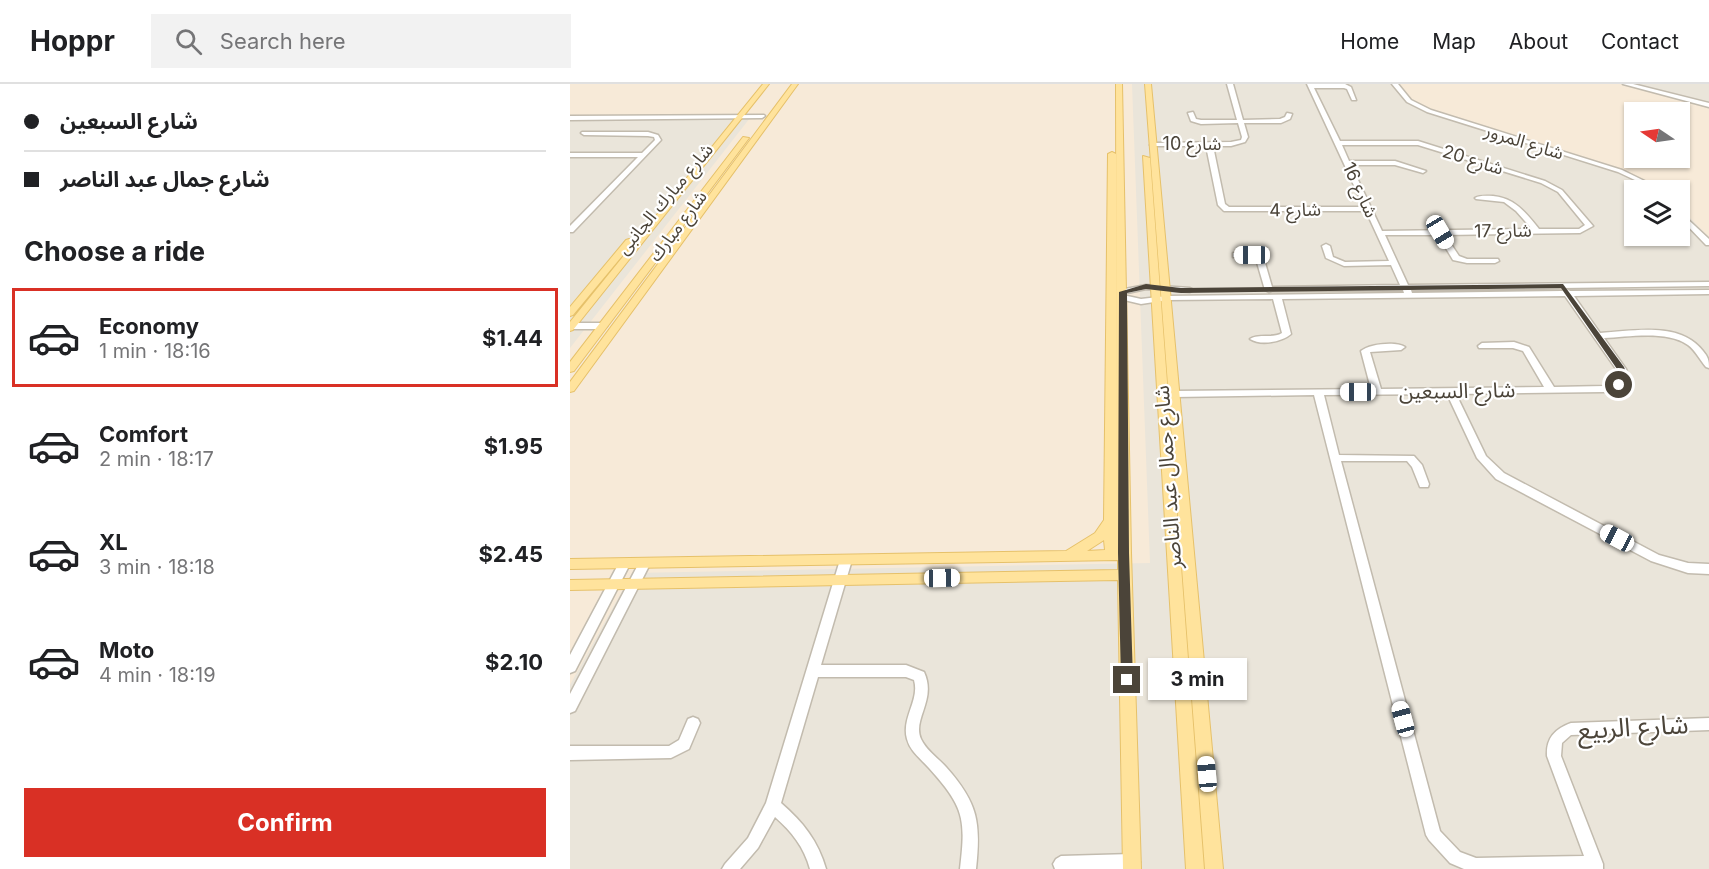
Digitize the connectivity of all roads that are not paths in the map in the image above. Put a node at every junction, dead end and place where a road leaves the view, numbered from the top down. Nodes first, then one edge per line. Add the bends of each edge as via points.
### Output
1 (759, 84) edge
2 (766, 84) edge
3 (786, 84) edge
4 (795, 84) edge
5 (1112, 84) edge
6 (1119, 84) edge
7 (1141, 84) edge
8 (1148, 84) edge
9 (1230, 84) edge
10 (1389, 84) edge
11 (1395, 84) edge
12 (1626, 84) edge
13 (1639, 84) edge
14 (1311, 85) edge
15 (1354, 99) dead end
16 (1709, 103) edge
17 (1115, 106) junction
18 (1191, 113) dead end
19 (1288, 114) dead end
20 (735, 118) junction
21 (761, 118) junction
22 (573, 121) edge
23 (1241, 122) junction
24 (1474, 128) junction
25 (584, 133) dead end
26 (1338, 143) junction
27 (1209, 144) junction
28 (1153, 145) junction
29 (570, 155) edge
30 (644, 155) junction
31 (1581, 160) junction
32 (1347, 163) junction
33 (736, 165) junction
34 (1423, 171) dead end
35 (718, 174) junction
36 (1632, 180) edge
37 (1640, 180) edge
38 (1478, 198) dead end
39 (1369, 209) junction
40 (1690, 216) edge
41 (1690, 224) edge
42 (679, 225) junction
43 (692, 225) junction
44 (652, 226) junction
45 (1589, 226) joint
46 (570, 230) edge
47 (1537, 231) junction
48 (1116, 232) junction
49 (1440, 232) junction
50 (1380, 233) junction
51 (1709, 234) edge
52 (1709, 243) edge
53 (1326, 246) dead end
54 (1236, 255) dead end
55 (1495, 261) dead end
56 (1394, 263) junction
57 (636, 282) junction
58 (1709, 284) edge
59 (1269, 290) junction
60 (1566, 290) junction
61 (643, 292) junction
62 (1407, 292) junction
63 (1709, 292) edge
64 (1161, 293) junction
65 (1123, 294) junction
66 (1277, 297) junction
67 (570, 313) edge
68 (603, 326) junction
69 (570, 327) edge
70 (1598, 336) junction
71 (1254, 339) dead end
72 (1482, 346) dead end
73 (1401, 347) dead end
74 (1166, 358) junction
75 (1709, 365) edge
76 (570, 369) edge
77 (570, 389) edge
78 (1551, 390) junction
79 (1450, 391) junction
80 (1318, 392) junction
81 (1377, 392) junction
82 (1174, 394) junction
83 (1118, 435) junction
84 (1172, 440) junction
85 (1335, 458) junction
86 (1424, 484) dead end
87 (1112, 518) junction
88 (1124, 554) junction
89 (1066, 556) junction
90 (846, 560) junction
91 (570, 564) edge
92 (624, 564) junction
93 (644, 564) junction
94 (1709, 569) edge
95 (1125, 575) junction
96 (840, 580) junction
97 (633, 583) junction
98 (614, 584) junction
99 (570, 585) edge
100 (570, 667) edge
101 (813, 671) junction
102 (570, 707) edge
103 (693, 723) dead end
104 (1709, 724) edge
105 (570, 753) edge
106 (1207, 774) junction
107 (1188, 775) junction
108 (773, 806) junction
109 (1060, 864) dead end
110 (1132, 866) edge
111 (1596, 866) edge
112 (730, 869) edge
113 (818, 869) edge
114 (968, 869) edge
115 (1195, 869) edge
116 (1214, 869) edge

1 - 20 main road, شارع مبارك الجانبى
2 - 20 main road, شارع مبارك
3 - 21 main road, شارع مبارك
4 - 33 main road, شارع مبارك الجانبى
5 - 17 main road
6 - 17 main road, شارع جمال عبد الناصر
7 - 64 main road, شارع جمال عبد الناصر
8 - 28 main road
9 - 23 street, شارع 10
10 - 24 street, شارع المرور via 1399,98 1414,108
11 - 24 street, شارع المرور via 1419,107
12 - 16 street
13 - 16 street
14 - 15 street via 1347,87
14 - 26 street, شارع 16
17 - 48 main road, شارع جمال عبد الناصر
18 - 23 street via 1197,121
19 - 23 street via 1281,121
20 - 21 street
20 - 22 street
20 - 44 main road, شارع مبارك
20 - 67 main road, شارع مبارك الجانبى
21 - 35 main road, شارع مبارك
23 - 27 street, شارع 10 via 1243,141
24 - 31 street, شارع المرور
25 - 30 street via 656,136 657,141
26 - 32 street, شارع 16
26 - 45 street, شارع 20 via 1418,143 1544,182 1560,191
27 - 28 street, شارع 10
27 - 39 street, شارع 4 via 1223,206 1234,210
28 - 64 main road
29 - 30 street
30 - 46 street
31 - 36 street, شارع المرور
31 - 37 street, شارع المرور
32 - 34 street via 1395,163
32 - 39 street, شارع 16
33 - 35 main road
33 - 43 main road, شارع مبارك الجانبى
35 - 42 main road, شارع مبارك
38 - 47 street via 1498,197 1512,202
39 - 50 street, شارع 16
40 - 51 street
41 - 52 street
42 - 43 main road
42 - 44 main road
42 - 57 main road, شارع مبارك
43 - 61 main road, شارع مبارك الجانبى
44 - 69 main road, شارع مبارك
45 - 47 street, شارع 17 via 1583,230
47 - 49 street, شارع 17
48 - 65 main road, شارع جمال عبد الناصر
48 - 83 main road
49 - 50 street, شارع 17
49 - 55 street via 1459,260
50 - 56 street, شارع 16
53 - 56 street via 1330,258 1339,263
54 - 59 street via 1254,255 1261,260
56 - 62 street, شارع 16
57 - 61 main road
57 - 68 main road, شارع مبارك
58 - 60 street
59 - 62 street
59 - 64 street
60 - 62 street
60 - 63 street
60 - 70 street, شارع السبعين
61 - 77 main road, شارع مبارك الجانبى
62 - 66 street
64 - 65 street via 1141,287
64 - 65 street via 1137,302
64 - 66 street
64 - 74 main road, شارع جمال عبد الناصر
65 - 83 main road, شارع جمال عبد الناصر
66 - 71 street via 1287,334 1278,339
68 - 69 street
68 - 76 main road, شارع مبارك
70 - 75 street via 1676,336 1692,344
70 - 78 street, شارع السبعين via 1621,369 1621,383 1604,389
72 - 78 street via 1514,345 1526,349
73 - 81 street via 1365,351
74 - 82 main road
74 - 84 main road, شارع جمال عبد الناصر
78 - 79 street, شارع السبعين
79 - 81 street, شارع السبعين
79 - 94 street via 1482,458 1500,476 1655,558 1688,568
80 - 81 street, شارع السبعين
80 - 82 street, شارع السبعين
80 - 85 street
82 - 84 main road
83 - 87 main road
83 - 88 main road, شارع جمال عبد الناصر
84 - 106 main road
84 - 107 main road, شارع جمال عبد الناصر
85 - 86 street via 1406,457 1415,462
85 - 111 street via 1438,842 1455,858 1476,866
87 - 88 main road via 1111,549
87 - 89 main road via 1095,540
88 - 89 main road
88 - 95 main road, شارع جمال عبد الناصر
89 - 90 main road
90 - 93 main road
90 - 96 street
91 - 92 main road
92 - 93 main road
92 - 98 street
93 - 97 street
95 - 96 main road
95 - 110 main road, شارع جمال عبد الناصر
96 - 97 main road
96 - 101 street
97 - 98 main road
97 - 102 street
98 - 99 main road
98 - 100 street
101 - 108 street
101 - 114 street via 906,671 919,676 923,690 913,725 914,738 966,803 972,835
103 - 105 street via 684,744 671,752
104 - 111 street, شارع الربيع via 1571,729 1558,736 1554,756
106 - 107 main road
106 - 116 main road
107 - 115 main road, شارع جمال عبد الناصر
108 - 112 street via 753,843
108 - 113 street via 801,830
109 - 110 street

